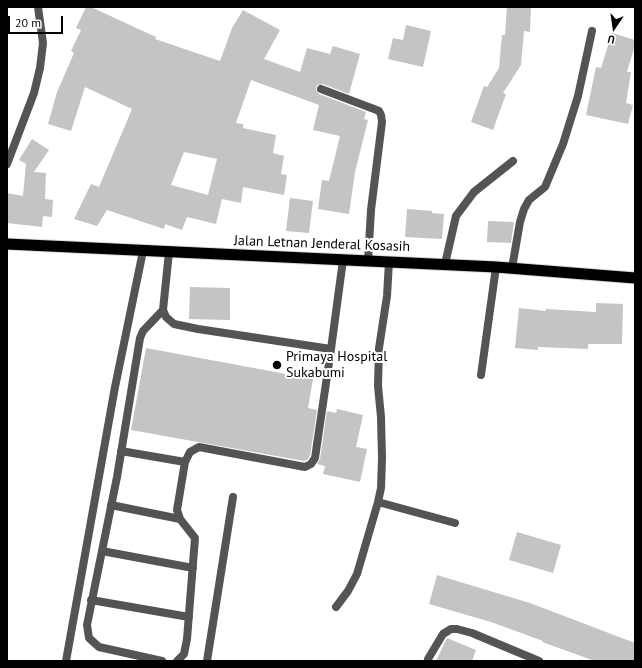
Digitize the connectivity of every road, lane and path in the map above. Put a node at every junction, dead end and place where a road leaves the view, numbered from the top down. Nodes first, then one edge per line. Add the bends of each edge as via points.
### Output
1 (38, 7) edge
2 (592, 31) dead end
3 (321, 89) dead end
4 (513, 161) dead end
5 (7, 164) edge
6 (7, 244) edge
7 (143, 251) junction
8 (169, 252) junction
9 (343, 260) junction
10 (368, 261) junction
11 (389, 262) junction
12 (445, 264) junction
13 (496, 267) junction
14 (512, 268) junction
15 (635, 278) edge
16 (163, 310) junction
17 (331, 349) junction
18 (481, 375) dead end
19 (121, 451) junction
20 (184, 462) junction
21 (233, 497) dead end
22 (378, 502) junction
23 (112, 505) junction
24 (180, 520) junction
25 (455, 523) dead end
26 (102, 551) junction
27 (193, 568) junction
28 (91, 600) junction
29 (336, 606) dead end
30 (189, 617) junction
31 (428, 659) dead end
32 (66, 661) edge
33 (162, 661) edge
34 (177, 661) edge
35 (207, 661) edge
36 (539, 661) edge

1 - 5 street via 43,43 40,68 34,92
2 - 14 street via 578,96 563,144 545,187 529,200 524,209
3 - 10 street via 379,111 381,115
4 - 12 street via 474,192 456,216
6 - 7 highway, Jalan Letnan Jenderal Kosasih
7 - 8 highway, Jalan Letnan Jenderal Kosasih
7 - 32 street via 115,387
8 - 9 highway, Jalan Letnan Jenderal Kosasih
8 - 16 street
9 - 10 highway, Jalan Letnan Jenderal Kosasih
9 - 17 street
10 - 11 highway, Jalan Letnan Jenderal Kosasih
11 - 12 highway, Jalan Letnan Jenderal Kosasih
11 - 22 street via 388,296 379,348 378,386 382,458
12 - 13 highway, Jalan Letnan Jenderal Kosasih
13 - 14 highway, Jalan Letnan Jenderal Kosasih
13 - 18 street
14 - 15 highway, Jalan Letnan Jenderal Kosasih
16 - 17 street via 174,324
16 - 19 street via 143,331 140,338
17 - 20 street via 312,464 305,467 198,447 190,452
19 - 20 street
19 - 23 street
20 - 24 street via 178,500
21 - 35 street
22 - 25 street
22 - 29 street via 357,574
23 - 24 street
23 - 26 street
24 - 27 street via 196,538
26 - 27 street
26 - 28 street
27 - 30 street
28 - 30 street
28 - 33 street via 87,625 89,638 99,647
30 - 34 street via 184,654
31 - 36 street via 443,634 451,629 457,629

